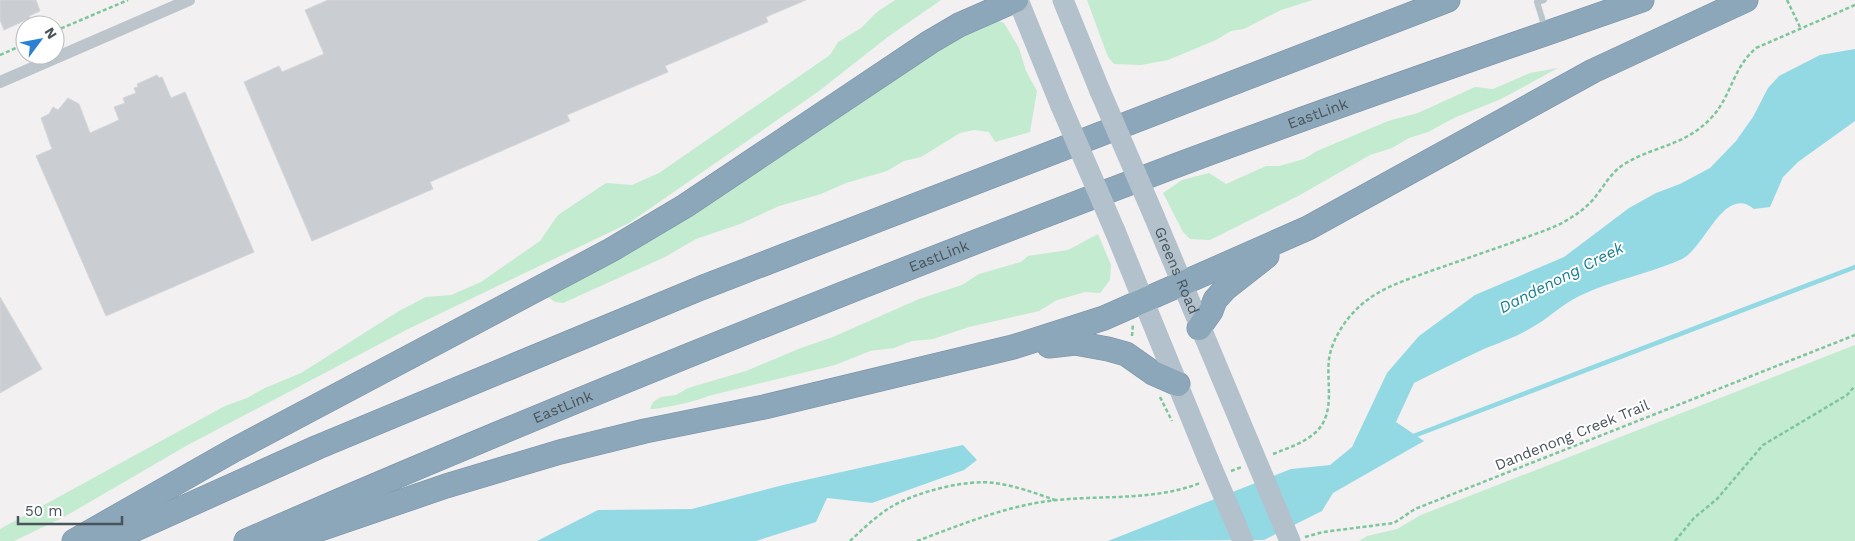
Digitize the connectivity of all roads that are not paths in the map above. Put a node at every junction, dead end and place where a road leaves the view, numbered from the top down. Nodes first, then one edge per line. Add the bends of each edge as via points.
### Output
1 (190, 0) edge
2 (973, 0) edge
3 (1017, 0) edge
4 (1063, 0) edge
5 (1448, 0) edge
6 (1544, 0) edge
7 (1642, 0) edge
8 (1746, 0) edge
9 (1547, 33) junction
10 (902, 60) junction
11 (0, 82) edge
12 (1308, 228) junction
13 (1182, 284) junction
14 (1144, 301) junction
15 (1199, 328) junction
16 (1013, 347) junction
17 (1178, 384) junction
18 (1295, 540) edge
19 (74, 541) edge
20 (109, 541) edge
21 (246, 541) edge
22 (285, 541) edge
23 (1242, 541) edge

1 - 11 street
2 - 10 highway
3 - 10 highway via 959,25
3 - 14 main road, bridge
4 - 13 main road, Greens Road, bridge
5 - 20 highway via 701,288 299,455
6 - 9 lane via 1538,2
7 - 9 highway, EastLink
8 - 12 highway via 1593,71
9 - 21 highway, EastLink via 1190,161 728,339
10 - 19 highway via 626,242 234,450
12 - 13 highway
12 - 15 highway via 1225,289
13 - 14 highway
13 - 15 main road, Greens Road
14 - 16 highway via 1083,326
14 - 17 main road
15 - 18 main road, Greens Road, bridge
16 - 17 highway via 1089,344 1126,354 1153,373
16 - 22 highway via 560,452 429,491
17 - 23 main road, bridge

